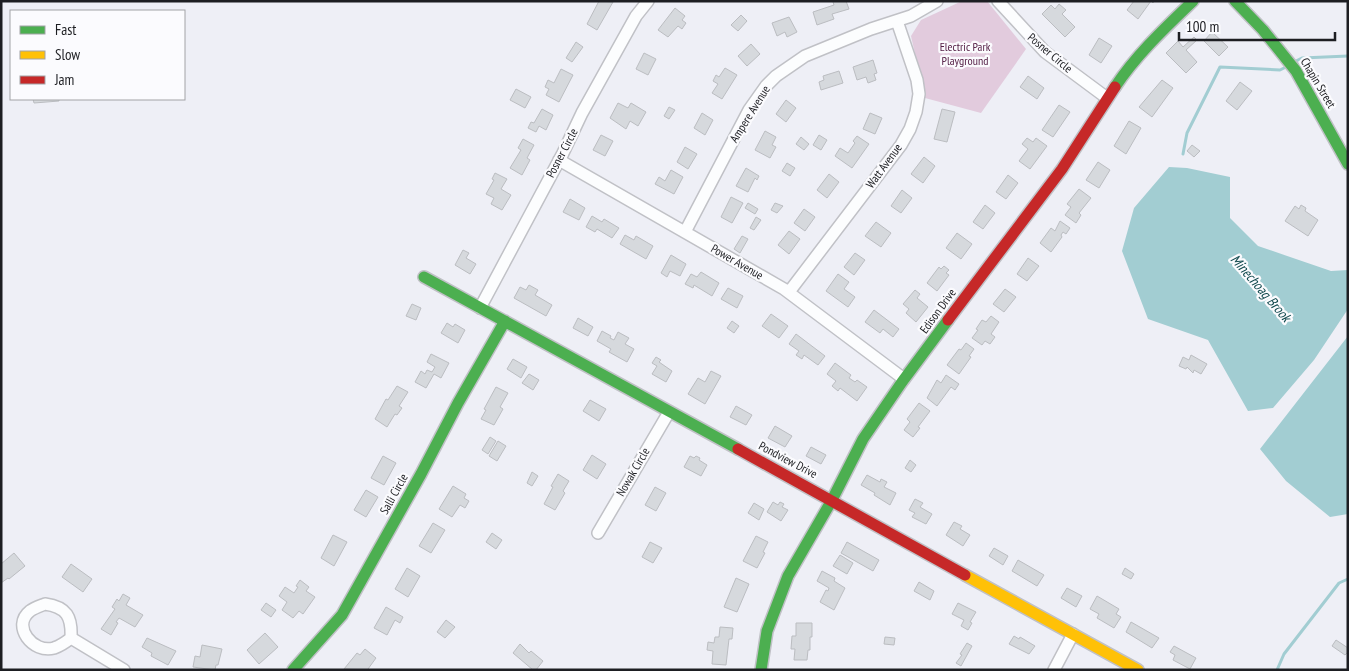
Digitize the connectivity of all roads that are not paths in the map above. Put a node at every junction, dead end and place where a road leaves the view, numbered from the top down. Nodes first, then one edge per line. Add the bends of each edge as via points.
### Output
1 (648, 1) edge
2 (938, 1) edge
3 (998, 1) edge
4 (1193, 1) edge
5 (1235, 1) edge
6 (897, 21) junction
7 (1107, 98) junction
8 (559, 160) junction
9 (1348, 164) edge
10 (685, 232) junction
11 (424, 277) dead end
12 (788, 292) junction
13 (480, 308) junction
14 (505, 322) junction
15 (904, 379) junction
16 (669, 412) junction
17 (832, 500) junction
18 (598, 533) dead end
19 (1073, 634) junction
20 (71, 638) junction
21 (124, 670) edge
22 (293, 670) edge
23 (761, 670) edge
24 (1054, 670) edge
25 (1138, 670) edge

1 - 8 street, Posner Circle via 636,16
2 - 6 street, Ampere Avenue
3 - 7 street, Posner Circle via 1045,52
4 - 7 street, Edison Drive via 1154,38
5 - 9 street, Chapin Street via 1287,58
6 - 10 street, Ampere Avenue via 805,56 776,76 749,110
6 - 12 street, Watt Avenue via 919,94 910,129
7 - 15 street, Edison Drive via 1062,169
8 - 10 street, Power Avenue
8 - 13 street, Posner Circle
10 - 12 street, Power Avenue
11 - 13 street, Pondview Drive
12 - 15 street, Power Avenue
13 - 14 street, Pondview Drive
14 - 16 street, Pondview Drive
14 - 22 street, Salli Circle via 342,615
15 - 17 street, Edison Drive via 863,439
16 - 17 street, Pondview Drive
16 - 18 street, Nowak Circle
17 - 19 street, Pondview Drive
17 - 23 street, Edison Drive via 788,576 767,631
19 - 24 street
19 - 25 street, Pondview Drive
20 - 20 street via 53,648 38,647 23,631 23,621 29,612 45,604 56,605 66,612 72,624
20 - 21 street

